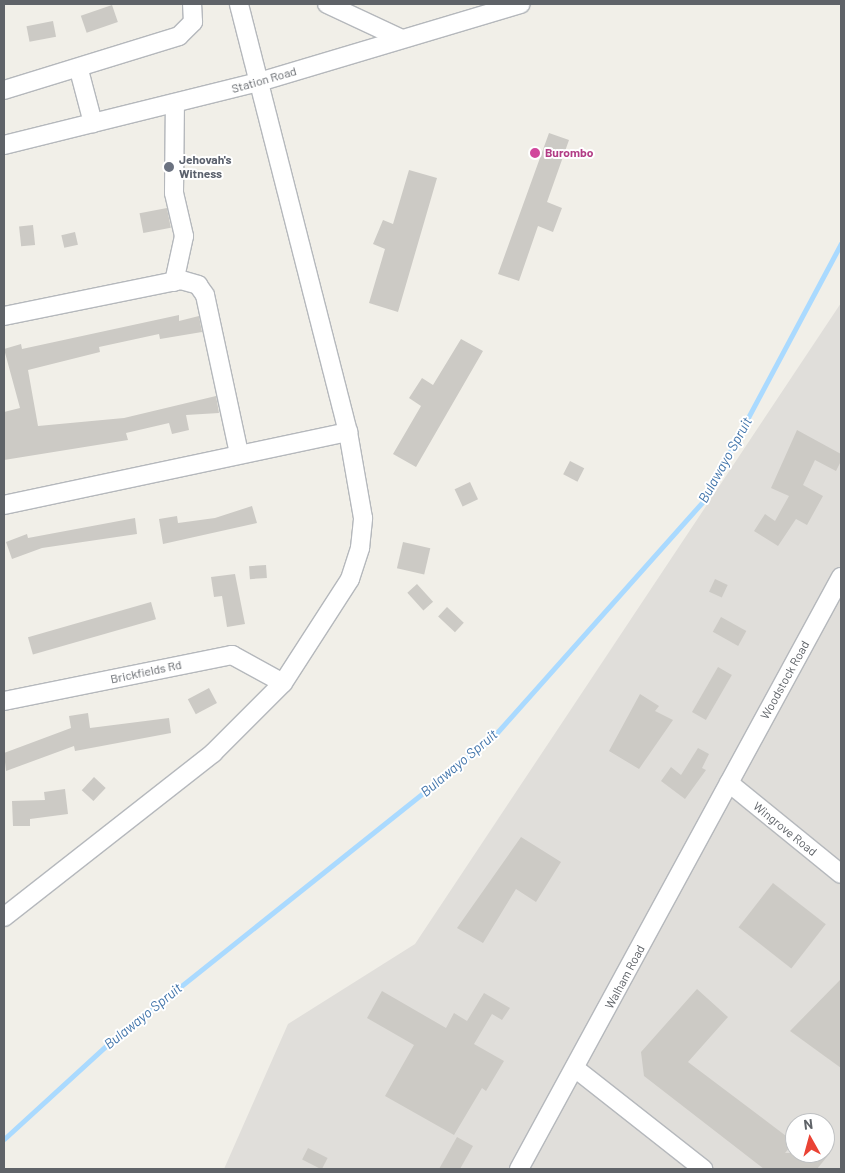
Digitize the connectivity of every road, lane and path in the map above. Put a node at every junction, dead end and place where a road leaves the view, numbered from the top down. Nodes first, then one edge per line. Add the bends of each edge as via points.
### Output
1 (192, 4) edge
2 (239, 4) edge
3 (327, 4) edge
4 (521, 4) edge
5 (400, 38) junction
6 (80, 70) junction
7 (260, 82) junction
8 (4, 90) edge
9 (175, 103) junction
10 (93, 123) junction
11 (4, 144) edge
12 (174, 282) junction
13 (4, 316) edge
14 (348, 432) junction
15 (239, 453) junction
16 (4, 505) edge
17 (841, 577) edge
18 (283, 683) junction
19 (4, 701) edge
20 (729, 783) junction
21 (841, 874) edge
22 (4, 918) edge
23 (576, 1069) junction
24 (519, 1169) edge
25 (703, 1169) edge

1 - 6 street via 193,22 184,33
2 - 7 street
3 - 5 street
4 - 5 street, Station Road
5 - 7 street, Station Road
6 - 8 street
6 - 10 street
7 - 9 street, Station Road
7 - 14 street
9 - 10 street, Station Road
9 - 12 street via 174,193 184,236
10 - 11 street, Station Road
12 - 13 street
12 - 15 street via 189,281 204,295
14 - 15 street
14 - 18 street via 363,518 360,548 350,579
15 - 16 street
17 - 20 street, Woodstock Road
18 - 19 street, Brickfields Rd via 232,655
18 - 22 street via 213,753
20 - 21 street, Wingrove Road
20 - 23 street, Walham Road
23 - 24 street, Walham Road
23 - 25 street

